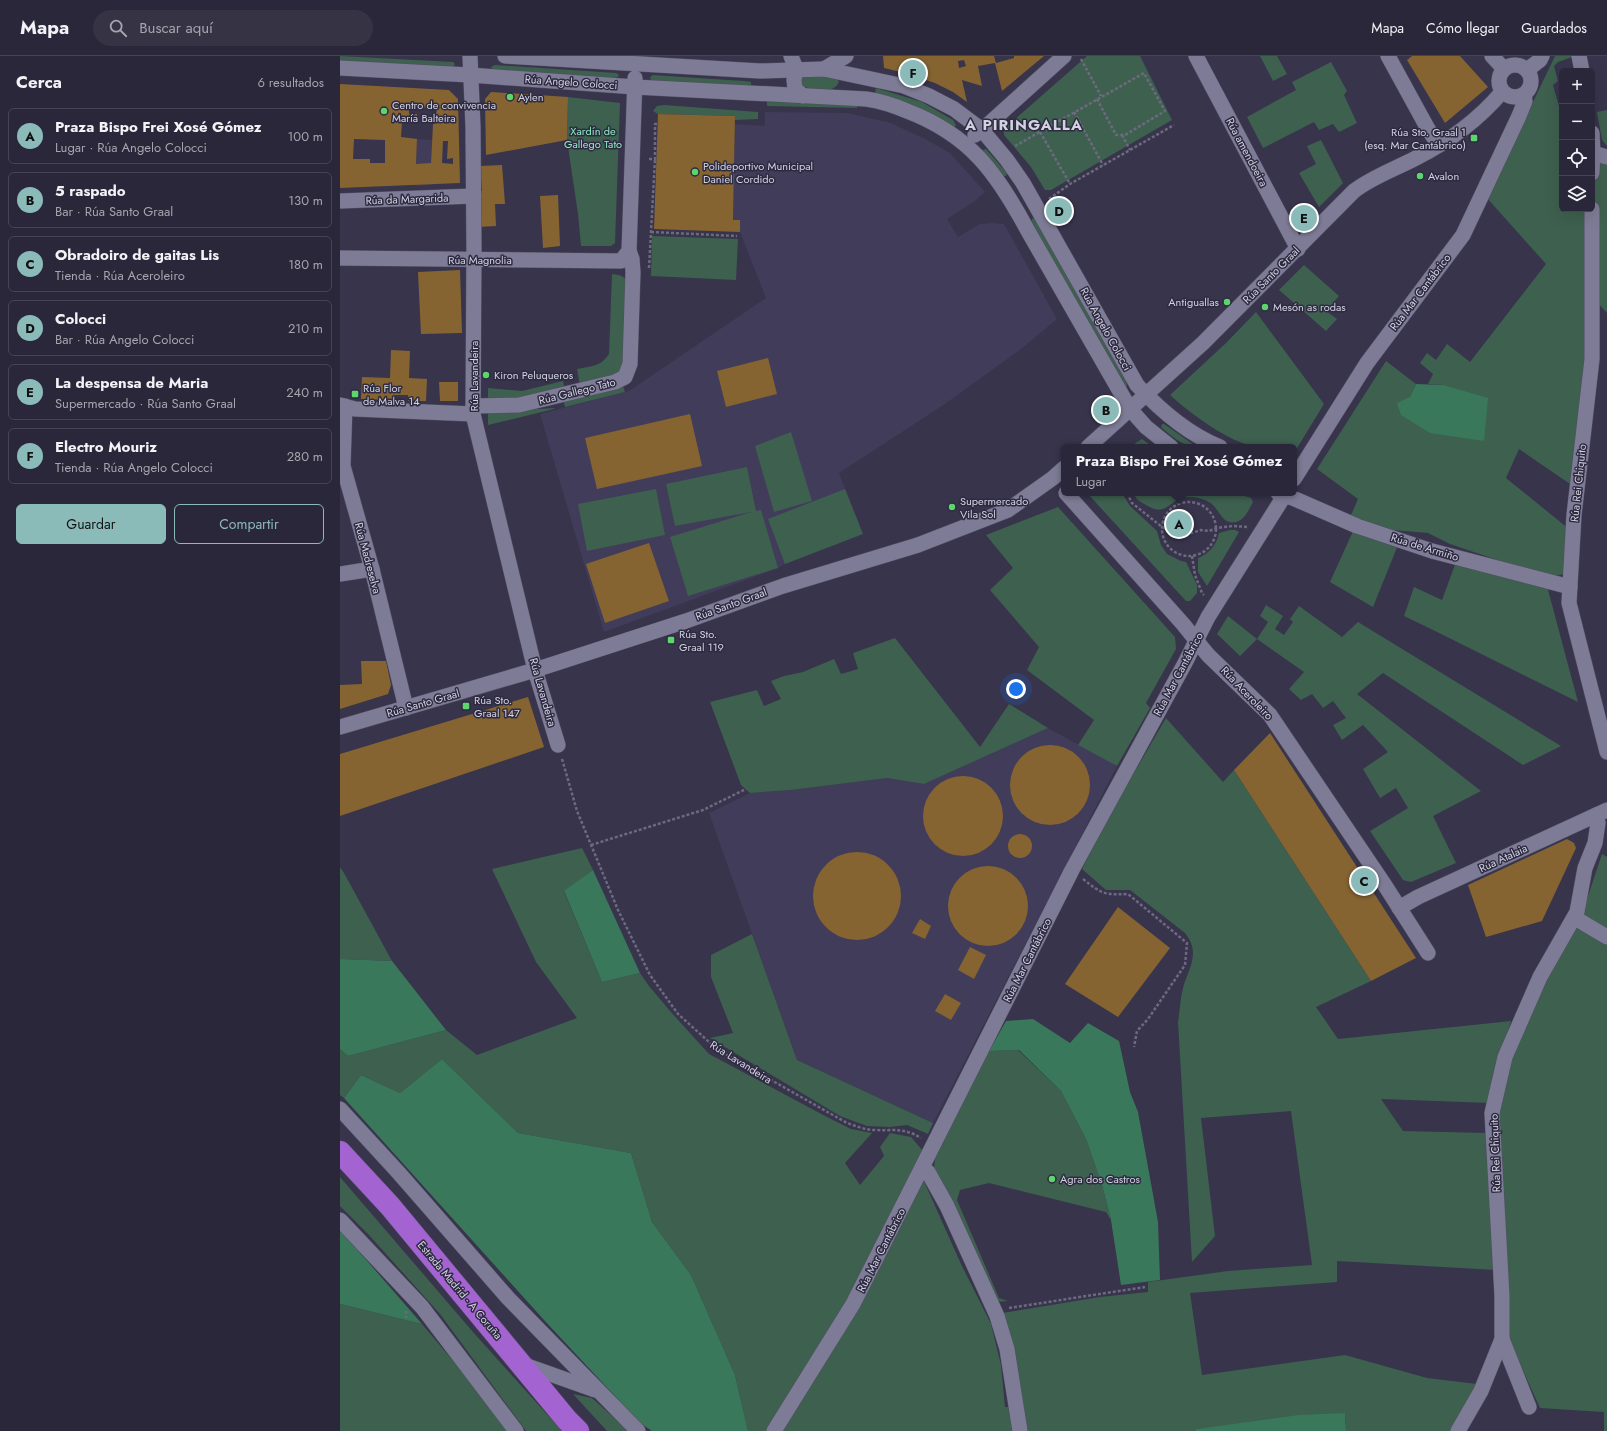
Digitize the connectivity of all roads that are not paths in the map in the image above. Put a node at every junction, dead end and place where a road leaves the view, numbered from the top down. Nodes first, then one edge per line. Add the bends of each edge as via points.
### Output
1 (470, 56) edge
2 (506, 56) edge
3 (846, 56) edge
4 (1064, 56) edge
5 (1196, 56) edge
6 (1388, 56) edge
7 (1492, 56) edge
8 (1542, 56) edge
9 (1579, 56) edge
10 (793, 62) edge
11 (635, 65) junction
12 (340, 68) edge
13 (1581, 68) edge
14 (824, 69) junction
15 (1504, 69) junction
16 (1527, 70) junction
17 (844, 73) junction
18 (470, 75) junction
19 (635, 87) junction
20 (1502, 92) junction
21 (1524, 95) junction
22 (803, 96) junction
23 (842, 98) junction
24 (982, 130) junction
25 (1595, 140) edge
26 (964, 142) junction
27 (1439, 145) junction
28 (1600, 155) edge
29 (1595, 166) edge
30 (1023, 183) junction
31 (1007, 193) junction
32 (474, 196) junction
33 (340, 201) edge
34 (1592, 212) edge
35 (1298, 248) junction
36 (625, 256) junction
37 (340, 258) edge
38 (474, 260) junction
39 (1146, 395) junction
40 (342, 406) edge
41 (1130, 408) junction
42 (473, 410) junction
43 (1091, 444) edge
44 (1167, 444) edge
45 (1213, 444) edge
46 (1061, 471) edge
47 (1297, 471) edge
48 (1053, 478) junction
49 (1061, 487) edge
50 (1069, 496) edge
51 (1282, 496) edge
52 (1288, 496) edge
53 (372, 569) junction
54 (340, 574) edge
55 (1570, 587) junction
56 (1196, 641) junction
57 (535, 670) junction
58 (406, 708) junction
59 (340, 727) edge
60 (558, 745) road end
61 (1607, 752) edge
62 (1602, 812) edge
63 (1399, 908) junction
64 (1575, 918) junction
65 (1607, 936) edge
66 (1428, 953) dead end
67 (340, 1109) edge
68 (340, 1152) edge
69 (922, 1168) junction
70 (340, 1220) edge
71 (1502, 1339) junction
72 (522, 1364) junction
73 (599, 1392) junction
74 (1529, 1407) dead end
75 (516, 1431) edge
76 (578, 1431) edge
77 (638, 1431) edge
78 (774, 1431) edge
79 (1020, 1431) edge
80 (1458, 1431) edge

1 - 18 street, Rúa Lavandeira
2 - 11 street, Rúa Angelo Colocci
3 - 14 street
4 - 24 street
5 - 35 street, Rúa amendoeira
6 - 27 street
7 - 15 street
8 - 16 street
9 - 13 street
10 - 11 street, Rúa Angelo Colocci via 760,72
10 - 14 street, Rúa Angelo Colocci
10 - 22 street via 795,89
11 - 19 street, Rúa Gallego Tato
12 - 18 street, Rúa Angelo Colocci
14 - 17 street, Rúa Angelo Colocci
15 - 16 street via 1516,65
15 - 20 street via 1498,82
16 - 21 street, Rúa Mar Cantábrico via 1531,84
17 - 23 street via 848,78 848,86
17 - 24 street, Rúa Angelo Colocci via 904,86 929,96 954,109
18 - 19 street, Rúa Angelo Colocci
18 - 32 street, Rúa Lavandeira
19 - 22 street, Rúa Angelo Colocci
19 - 36 street, Rúa Gallego Tato
20 - 21 street via 1512,98
20 - 27 street, Rúa Santo Graal via 1486,110
21 - 47 street, Rúa Mar Cantábrico via 1525,101 1519,116 1463,235 1367,363
22 - 23 street, Rúa Angelo Colocci
23 - 26 street, Rúa Angelo Colocci via 883,102 928,119
24 - 26 street
24 - 30 street, Rúa Angelo Colocci
25 - 28 street
26 - 31 street, Rúa Angelo Colocci via 988,167
27 - 35 street, Rúa Santo Graal via 1363,184
28 - 29 street
30 - 31 street
30 - 39 street, Rúa Angelo Colocci via 1137,385
31 - 41 street, Rúa Angelo Colocci
32 - 33 street, Rúa da Margarida
32 - 38 street, Rúa Lavandeira
34 - 55 street, Rúa Rei Chiquito via 1592,359 1574,515
35 - 39 street, Rúa Santo Graal via 1203,343
36 - 38 street, Rúa Magnolia
36 - 42 street, Rúa Gallego Tato via 632,259 633,272 630,364 625,377 615,382 519,405
37 - 38 street, Rúa Magnolia
38 - 42 street, Rúa Lavandeira
39 - 41 street, Rúa Santo Graal
39 - 45 street, Rúa Angelo Colocci via 1187,429
40 - 42 street via 355,409
40 - 53 street, Rúa Madreselva via 343,466
41 - 43 street, Rúa Santo Graal
41 - 44 street, Rúa Angelo Colocci via 1146,427
42 - 57 street, Rúa Lavandeira
46 - 48 street, Rúa Santo Graal
48 - 49 street, Rúa Aceroleiro
48 - 57 street, Rúa Santo Graal via 1008,510 918,545 783,586 686,621
50 - 56 street, Rúa Aceroleiro
51 - 56 street, Rúa Mar Cantábrico
52 - 55 street, Rúa de Armiño via 1357,526 1425,548
53 - 54 street
53 - 58 street, Rúa Madreselva
55 - 61 street, Rúa Rei Chiquito via 1569,603
56 - 63 street, Rúa Aceroleiro via 1270,715
56 - 69 street, Rúa Mar Cantábrico via 1072,870
57 - 58 street, Rúa Santo Graal
57 - 60 street, Rúa Lavandeira
58 - 59 street, Rúa Santo Graal
62 - 63 street, Rúa Atalaia
62 - 64 street, Rúa Rei Chiquito via 1595,843 1584,868
63 - 66 street, Rúa Aceroleiro
64 - 65 street
64 - 71 street, Rúa Rei Chiquito via 1540,977 1505,1057 1492,1113
67 - 73 street via 508,1298
68 - 72 highway, Estrada Madrid - A Coruña via 390,1206
69 - 78 street, Rúa Mar Cantábrico via 853,1304
69 - 79 street via 928,1172 947,1206 994,1310 1007,1349
70 - 75 street via 422,1307
71 - 74 street
71 - 80 street, Rúa Rei Chiquito via 1481,1391
72 - 73 street
72 - 76 highway, Estrada Madrid - A Coruña
73 - 77 street

